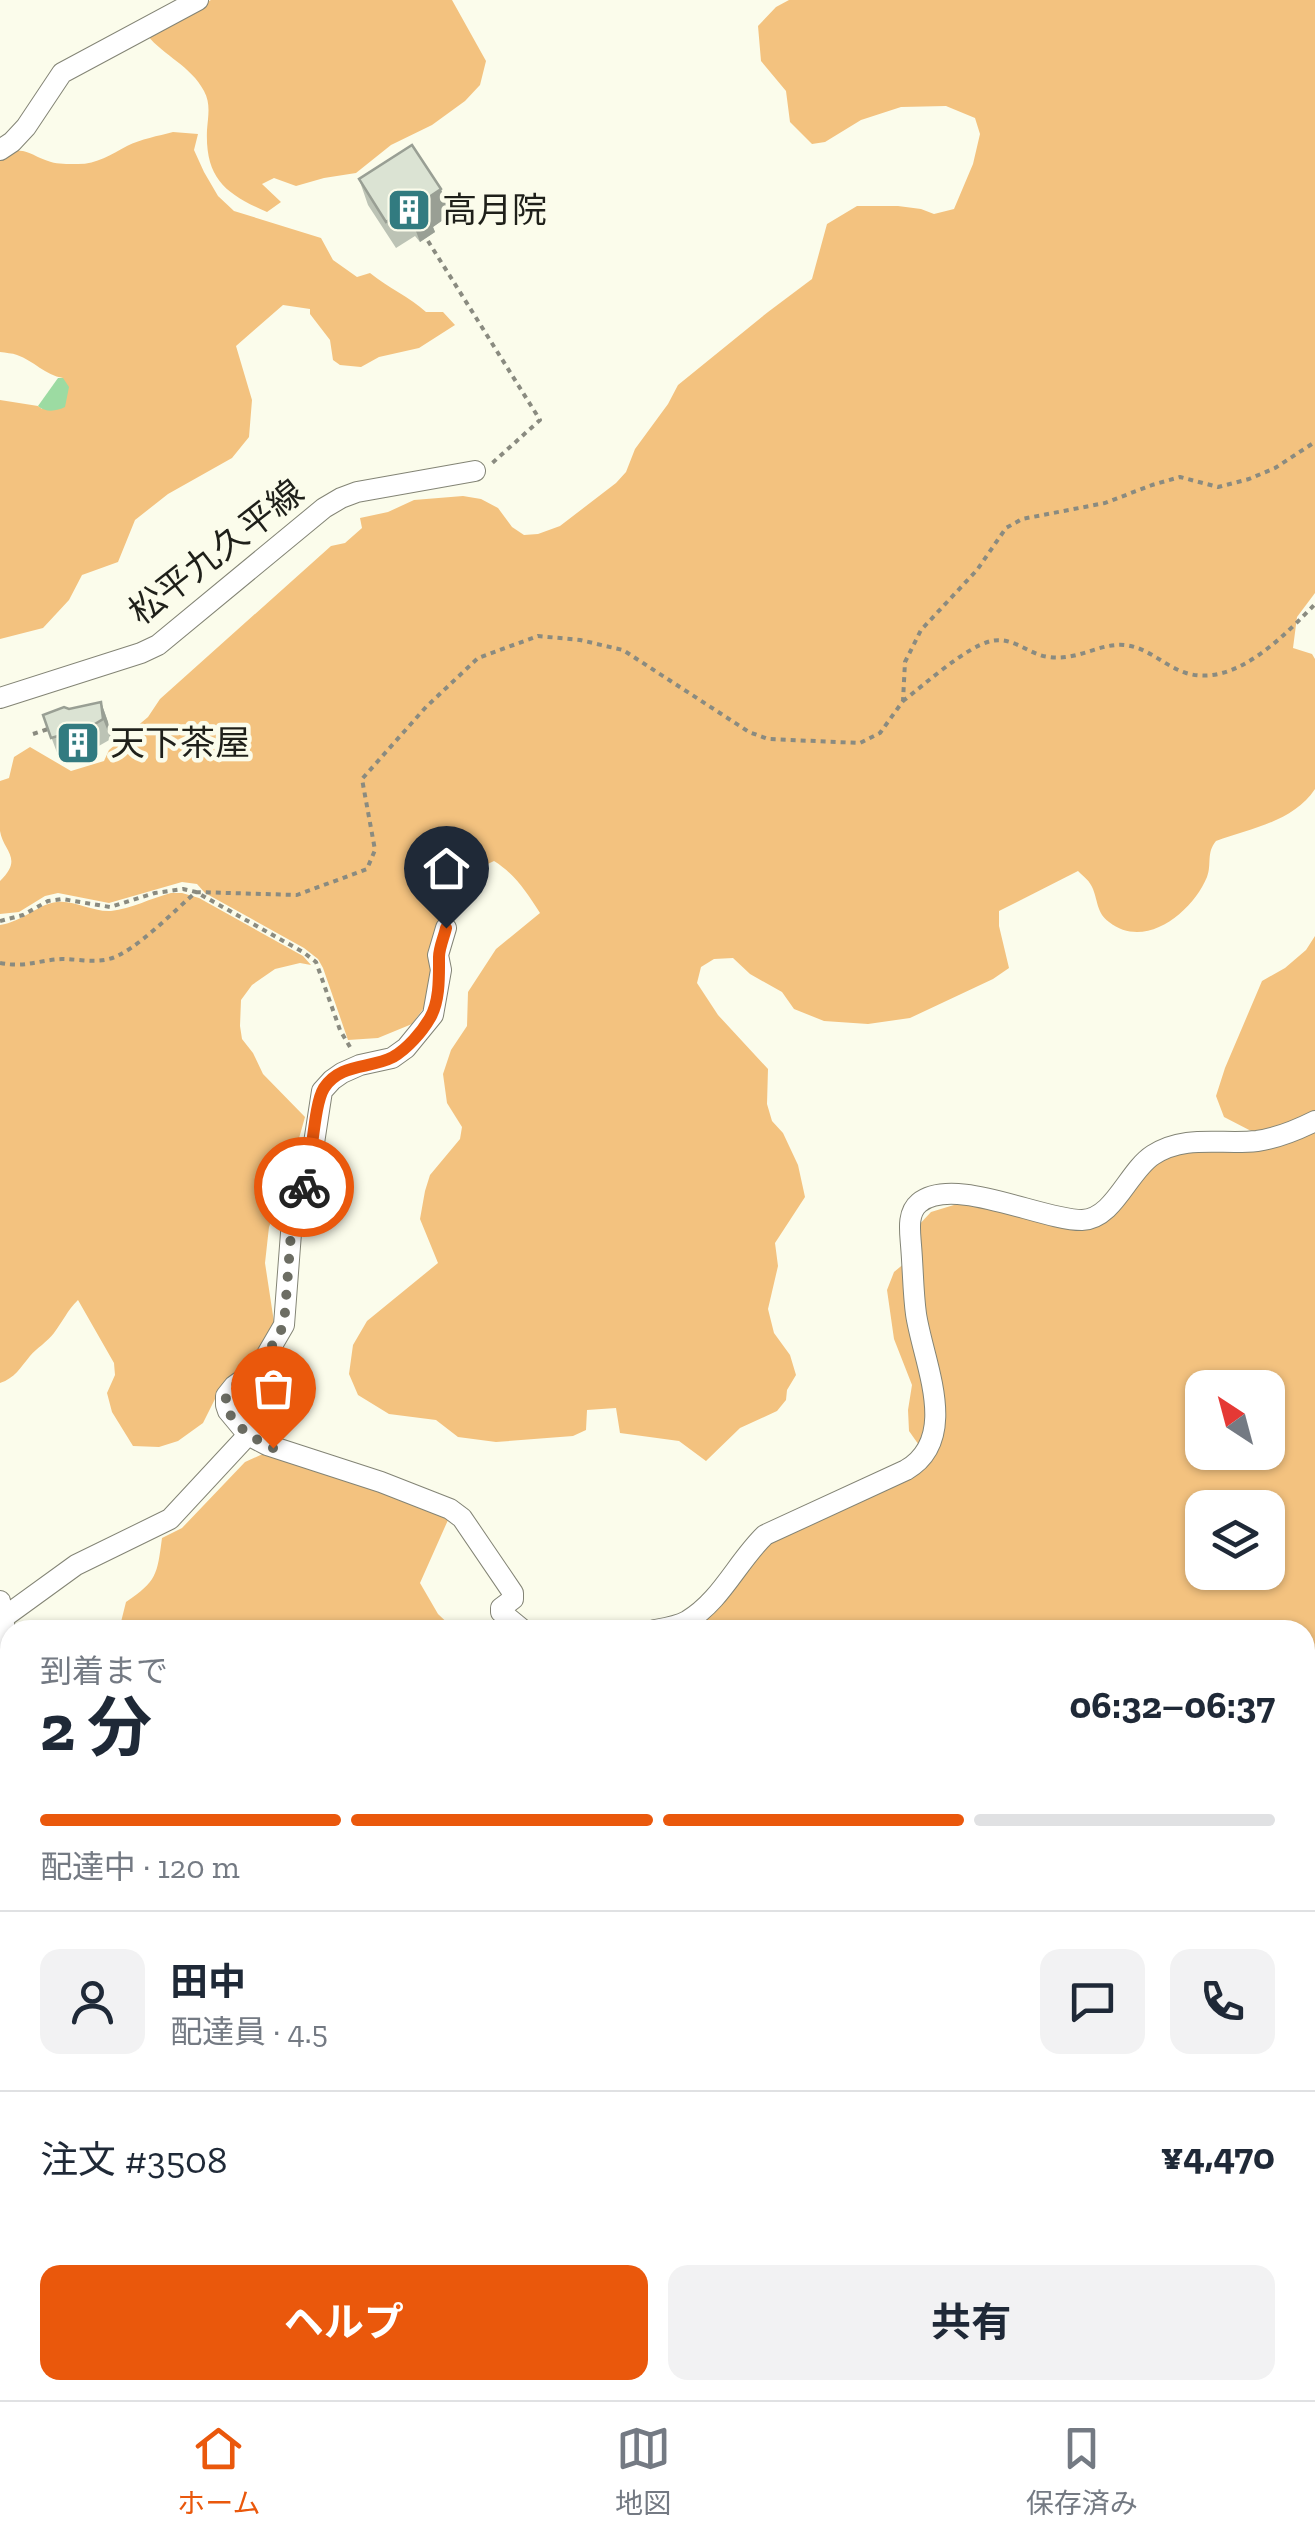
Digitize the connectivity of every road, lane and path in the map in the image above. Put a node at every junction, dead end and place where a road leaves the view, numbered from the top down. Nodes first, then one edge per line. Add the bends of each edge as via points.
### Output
1 (198, 0) edge
2 (0, 150) edge
3 (428, 241) dead end
4 (1315, 442) edge
5 (481, 470) joint
6 (1315, 604) edge
7 (0, 698) edge
8 (903, 701) junction
9 (50, 728) edge
10 (33, 734) dead end
11 (196, 892) junction
12 (0, 921) edge
13 (446, 928) dead end
14 (0, 964) edge
15 (360, 1065) junction
16 (1315, 1121) edge
17 (248, 1435) junction
18 (2, 1610) edge
19 (511, 1620) edge
20 (688, 1620) edge

1 - 2 street via 62,73 26,127
3 - 5 path via 540,420
4 - 8 path via 1250,479 1218,487 1180,477 1006,528 921,630 906,662
5 - 7 street, 松平九久平線 via 341,498 158,645
6 - 8 path via 1259,656 1209,676 1185,673 1127,645 1046,658 996,640
8 - 11 path via 880,733 860,743 768,740 623,650 538,636 478,658 362,779 375,850 367,869 297,895
9 - 10 path
11 - 12 path via 169,890 110,907 62,898
11 - 14 path via 115,957
11 - 15 path via 316,962
13 - 15 street via 433,1015 392,1058
15 - 17 street via 322,1091 310,1169 292,1220 284,1325 259,1368 226,1396 228,1411
16 - 20 street via 1271,1139 1166,1148 1089,1220 972,1196 929,1196 917,1204 910,1228 916,1314 936,1406 924,1453 906,1470 765,1536
17 - 18 street via 170,1520
17 - 19 street via 450,1509 513,1593 500,1608

